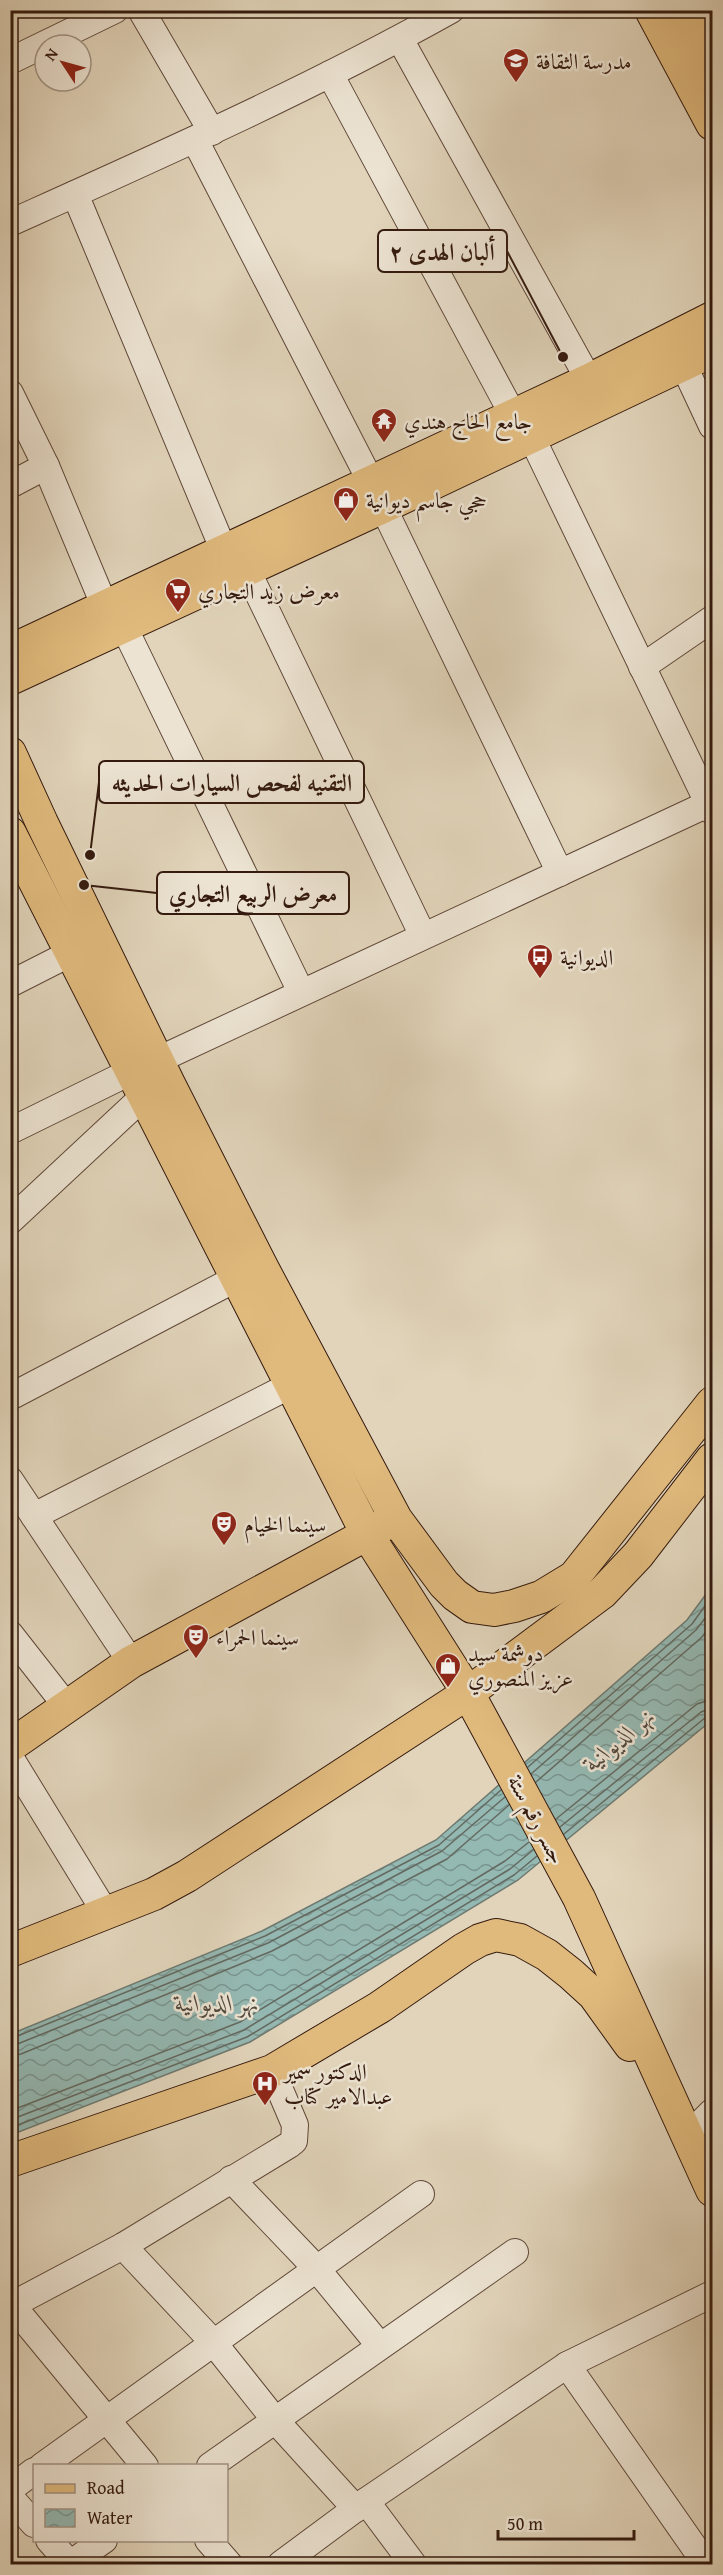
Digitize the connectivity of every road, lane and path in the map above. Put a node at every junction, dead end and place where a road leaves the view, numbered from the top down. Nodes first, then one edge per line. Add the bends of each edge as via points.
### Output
1 (115, 10) edge
2 (451, 10) edge
3 (651, 10) edge
4 (681, 10) edge
5 (150, 14) edge
6 (400, 39) junction
7 (10, 61) edge
8 (712, 67) edge
9 (330, 74) junction
10 (712, 124) edge
11 (204, 136) junction
12 (75, 194) junction
13 (10, 223) edge
14 (712, 318) edge
15 (712, 351) edge
16 (683, 364) junction
17 (589, 380) junction
18 (10, 393) edge
19 (522, 426) junction
20 (712, 426) edge
21 (46, 466) junction
22 (10, 485) edge
23 (377, 495) junction
24 (236, 561) junction
25 (114, 617) junction
26 (712, 619) edge
27 (10, 651) edge
28 (642, 667) junction
29 (10, 680) edge
30 (10, 753) edge
31 (711, 806) edge
32 (10, 832) edge
33 (560, 873) junction
34 (423, 936) junction
35 (71, 953) junction
36 (10, 984) edge
37 (302, 992) junction
38 (145, 1076) junction
39 (10, 1131) edge
40 (10, 1221) edge
41 (237, 1278) junction
42 (291, 1385) junction
43 (10, 1397) edge
44 (712, 1403) edge
45 (712, 1459) edge
46 (10, 1480) edge
47 (34, 1516) junction
48 (396, 1519) junction
49 (367, 1534) junction
50 (10, 1634) edge
51 (131, 1662) junction
52 (468, 1693) junction
53 (68, 1708) junction
54 (10, 1746) edge
55 (10, 1757) edge
56 (105, 1912) junction
57 (10, 1951) edge
58 (272, 2072) junction
59 (700, 2122) edge
60 (10, 2161) edge
61 (231, 2179) junction
62 (712, 2190) edge
63 (421, 2194) dead end
64 (123, 2246) junction
65 (515, 2252) dead end
66 (316, 2268) junction
67 (712, 2294) edge
68 (11, 2305) edge
69 (213, 2342) junction
70 (380, 2346) junction
71 (567, 2365) junction
72 (105, 2418) junction
73 (275, 2420) junction
74 (45, 2464) edge
75 (143, 2464) edge
76 (213, 2464) edge
77 (33, 2472) edge
78 (10, 2489) edge
79 (10, 2497) edge
80 (361, 2505) junction
81 (33, 2523) edge
82 (50, 2542) edge
83 (103, 2542) edge
84 (209, 2542) edge
85 (70, 2565) edge
86 (229, 2565) edge
87 (281, 2565) edge
88 (413, 2565) edge
89 (706, 2565) edge

1 - 7 street
2 - 6 street
3 - 10 main road
4 - 8 main road
5 - 11 street
6 - 9 street
6 - 17 street
9 - 11 street
9 - 19 street
11 - 12 street
11 - 23 street
12 - 13 street
12 - 24 street
14 - 17 main road
15 - 16 main road
16 - 19 main road
16 - 20 street
17 - 19 main road
18 - 21 street
19 - 23 main road
19 - 28 street
21 - 22 street
21 - 25 street
23 - 24 main road
23 - 33 street
24 - 25 main road
24 - 34 street
25 - 27 main road
25 - 29 main road
25 - 37 street
26 - 28 street
28 - 31 street
30 - 38 main road
31 - 33 street
32 - 35 main road
33 - 34 street
34 - 37 street
35 - 36 street
35 - 38 main road
37 - 38 street
38 - 39 street
38 - 40 street
38 - 41 main road, جسر رقم ستة
38 - 48 main road via 263,1269
41 - 42 main road, جسر رقم ستة
41 - 43 street
42 - 47 street
42 - 49 main road, جسر رقم ستة
44 - 48 main road via 574,1577 541,1597 494,1610 472,1607 444,1584
45 - 52 main road via 644,1547 602,1593
46 - 47 street
47 - 51 street
48 - 49 main road
49 - 51 main road
49 - 52 main road, جسر رقم ستة
50 - 53 street
51 - 53 main road
52 - 56 main road via 187,1876 154,1894
52 - 59 main road, جسر رقم ستة via 579,1898 614,1972
53 - 54 main road
55 - 56 street
56 - 57 main road
58 - 59 main road via 380,2007 464,1949 480,1940 504,1935 547,1955 594,1995
58 - 60 main road
58 - 61 street via 295,2125 294,2141
59 - 62 main road
61 - 64 street
61 - 66 street
63 - 66 street
64 - 68 street
64 - 69 street
65 - 70 street
66 - 69 street
66 - 70 street
67 - 71 street
68 - 72 street
69 - 72 street
69 - 73 street
70 - 73 street
71 - 80 street
71 - 89 street
72 - 74 street
72 - 75 street
73 - 76 street
73 - 80 street
77 - 78 street
79 - 81 street
80 - 87 street
80 - 88 street
82 - 85 street
83 - 85 street
84 - 86 street

